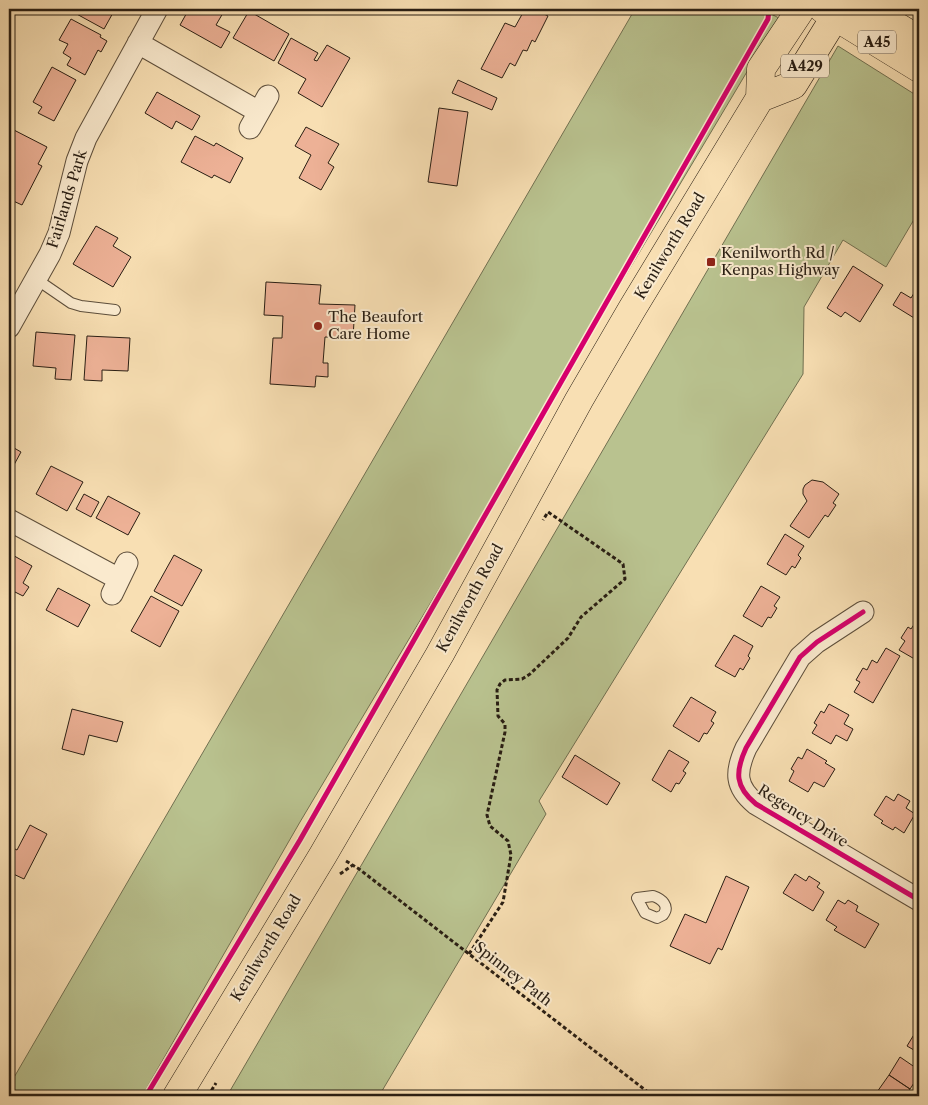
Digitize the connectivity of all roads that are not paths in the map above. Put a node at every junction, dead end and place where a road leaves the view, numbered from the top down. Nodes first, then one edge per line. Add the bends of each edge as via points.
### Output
1 (157, 9) edge
2 (801, 9) edge
3 (868, 9) edge
4 (833, 11) edge
5 (919, 40) edge
6 (138, 43) junction
7 (919, 68) edge
8 (760, 98) junction
9 (259, 112) dead end
10 (36, 279) junction
11 (115, 310) dead end
12 (9, 327) edge
13 (9, 520) edge
14 (120, 579) dead end
15 (863, 612) dead end
16 (919, 900) edge
17 (177, 1096) edge

1 - 6 street, Fairlands Park
2 - 8 main road, Kenilworth Road / A429 via 761,69
3 - 5 main road, A45
4 - 7 main road, A45
4 - 8 main road, A429 via 793,85
6 - 9 street
6 - 10 street, Fairlands Park via 86,138 59,233
8 - 17 main road, Kenilworth Road / A429 via 579,400 440,654 323,855
10 - 11 lane via 71,303
10 - 12 street, Fairlands Park
13 - 14 street
15 - 16 street, Regency Drive via 800,657 746,748 740,762 739,782 748,798 756,804

